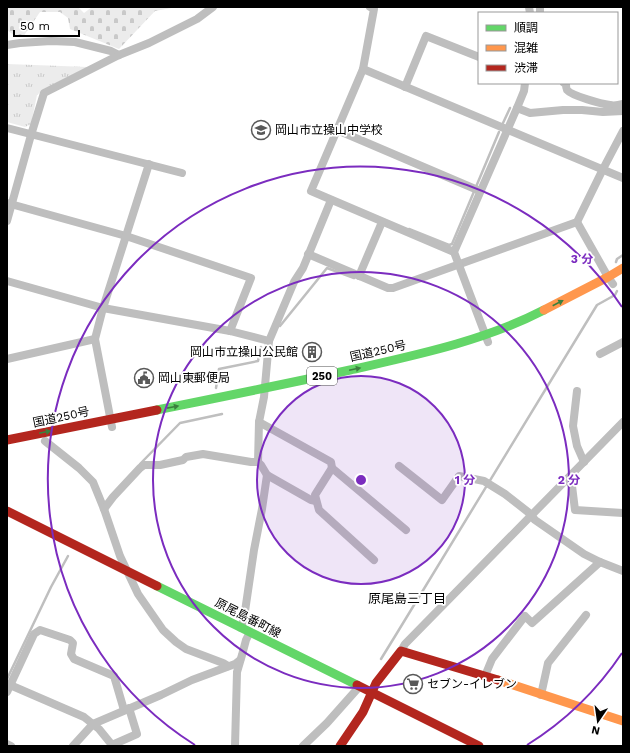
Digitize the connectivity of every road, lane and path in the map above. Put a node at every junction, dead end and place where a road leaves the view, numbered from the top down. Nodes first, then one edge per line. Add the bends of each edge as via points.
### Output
1 (213, 7) edge
2 (370, 7) edge
3 (7, 44) edge
4 (119, 54) junction
5 (478, 57) edge
6 (363, 69) junction
7 (525, 84) edge
8 (566, 84) edge
9 (405, 87) junction
10 (623, 104) edge
11 (517, 108) junction
12 (623, 111) edge
13 (7, 128) edge
14 (507, 129) junction
15 (336, 130) junction
16 (623, 131) edge
17 (31, 135) junction
18 (149, 164) junction
19 (603, 169) junction
20 (182, 173) dead end
21 (623, 178) edge
22 (477, 190) junction
23 (331, 200) junction
24 (9, 204) edge
25 (7, 221) edge
26 (382, 222) junction
27 (577, 222) junction
28 (126, 236) junction
29 (454, 252) junction
30 (308, 254) junction
31 (458, 264) junction
32 (623, 268) edge
33 (359, 276) junction
34 (623, 278) edge
35 (611, 280) junction
36 (7, 281) edge
37 (103, 308) junction
38 (230, 331) junction
39 (486, 338) junction
40 (95, 339) junction
41 (269, 341) junction
42 (623, 342) edge
43 (600, 354) dead end
44 (7, 359) edge
45 (420, 363) dead end
46 (404, 367) dead end
47 (577, 391) dead end
48 (264, 393) junction
49 (259, 422) junction
50 (623, 422) edge
51 (111, 423) junction
52 (7, 435) edge
53 (7, 440) edge
54 (18, 442) junction
55 (40, 442) junction
56 (258, 462) junction
57 (584, 462) junction
58 (398, 466) dead end
59 (332, 468) junction
60 (267, 475) junction
61 (567, 479) junction
62 (316, 501) junction
63 (103, 506) junction
64 (7, 511) edge
65 (623, 513) edge
66 (531, 515) junction
67 (406, 530) dead end
68 (374, 560) dead end
69 (600, 562) junction
70 (127, 571) junction
71 (623, 571) edge
72 (586, 615) dead end
73 (241, 628) junction
74 (250, 632) junction
75 (401, 651) junction
76 (240, 660) junction
77 (228, 666) junction
78 (485, 676) junction
79 (359, 687) junction
80 (9, 688) edge
81 (372, 693) junction
82 (541, 694) junction
83 (127, 709) junction
84 (623, 721) edge
85 (93, 724) junction
86 (7, 744) edge
87 (11, 746) edge
88 (73, 746) edge
89 (112, 746) edge
90 (235, 746) edge
91 (304, 746) edge
92 (340, 746) edge
93 (479, 746) edge

1 - 4 street via 197,19 149,43
2 - 6 street via 374,9
3 - 4 street via 75,42
4 - 17 street via 44,93
5 - 9 street via 426,36
6 - 9 street
6 - 15 street
7 - 11 street
8 - 10 street via 570,93 598,103 611,106
9 - 14 street
11 - 12 street via 530,113 562,110
11 - 14 street
13 - 17 street
14 - 19 street
14 - 22 street
15 - 22 street
15 - 23 street via 311,192
16 - 19 street
17 - 18 street
17 - 24 street
18 - 20 street
18 - 28 street
19 - 21 street
19 - 27 street
22 - 29 street
23 - 26 street
23 - 30 street
24 - 25 street
24 - 28 street
26 - 29 street
26 - 33 street
27 - 31 street
27 - 35 street
28 - 37 street
28 - 38 street via 251,278
29 - 31 street
30 - 33 street
30 - 41 street
31 - 33 street via 393,288
31 - 39 street
32 - 35 main road, 国道250号 / 250
34 - 35 main road, 国道250号 / 250
35 - 39 main road, 国道250号 / 250 via 538,321
36 - 37 street
37 - 38 street
37 - 40 street
38 - 41 street
39 - 45 main road, 国道250号 / 250
48 -> 39 main road, 国道250号 / 250
40 - 44 street
40 - 51 street
41 - 48 street
42 - 43 street
46 - 48 main road, 国道250号 / 250
47 - 57 street via 573,426 577,446
48 - 49 street
48 - 51 main road, 国道250号 / 250
49 - 56 street
49 - 59 street via 331,462
50 - 57 street
54 -> 51 main road, 国道250号 / 250
51 - 55 main road, 国道250号 / 250
52 - 54 street
53 - 54 main road, 国道250号 / 250
54 - 55 main road, 国道250号 / 250
55 - 63 street via 79,468 92,482
56 - 60 street
56 - 63 street via 203,454 160,465 144,465
57 - 61 street
58 - 66 street via 442,500 459,476 488,483
59 - 62 street via 315,495
59 - 67 street
60 - 62 street
60 - 73 street
61 - 65 street via 572,486 575,510
61 - 66 street
62 - 68 street via 319,510
63 - 70 street
64 - 70 main road, 原尾島番町線
66 - 69 street via 584,554
66 - 75 street
69 - 71 street
69 - 78 street via 532,623 525,616 492,659
70 - 73 main road, 原尾島番町線
70 - 77 street via 138,594 169,637 186,649
72 - 82 street via 548,663
73 - 74 main road, 原尾島番町線
74 - 76 street
74 - 79 main road, 原尾島番町線
75 - 78 main road
75 - 81 main road via 376,683
76 - 77 street
76 - 90 street via 237,672
77 - 83 street
78 - 82 main road
79 - 81 main road, 原尾島番町線
79 - 91 street
80 - 83 street via 34,634 40,630 70,640 73,643 71,654 74,659 114,676
80 - 85 street via 84,717
81 - 92 main road via 363,712
81 - 93 main road, 原尾島番町線
82 - 84 main road
83 - 85 street
83 - 89 street via 137,734
85 - 88 street
85 - 89 street
86 - 87 street

